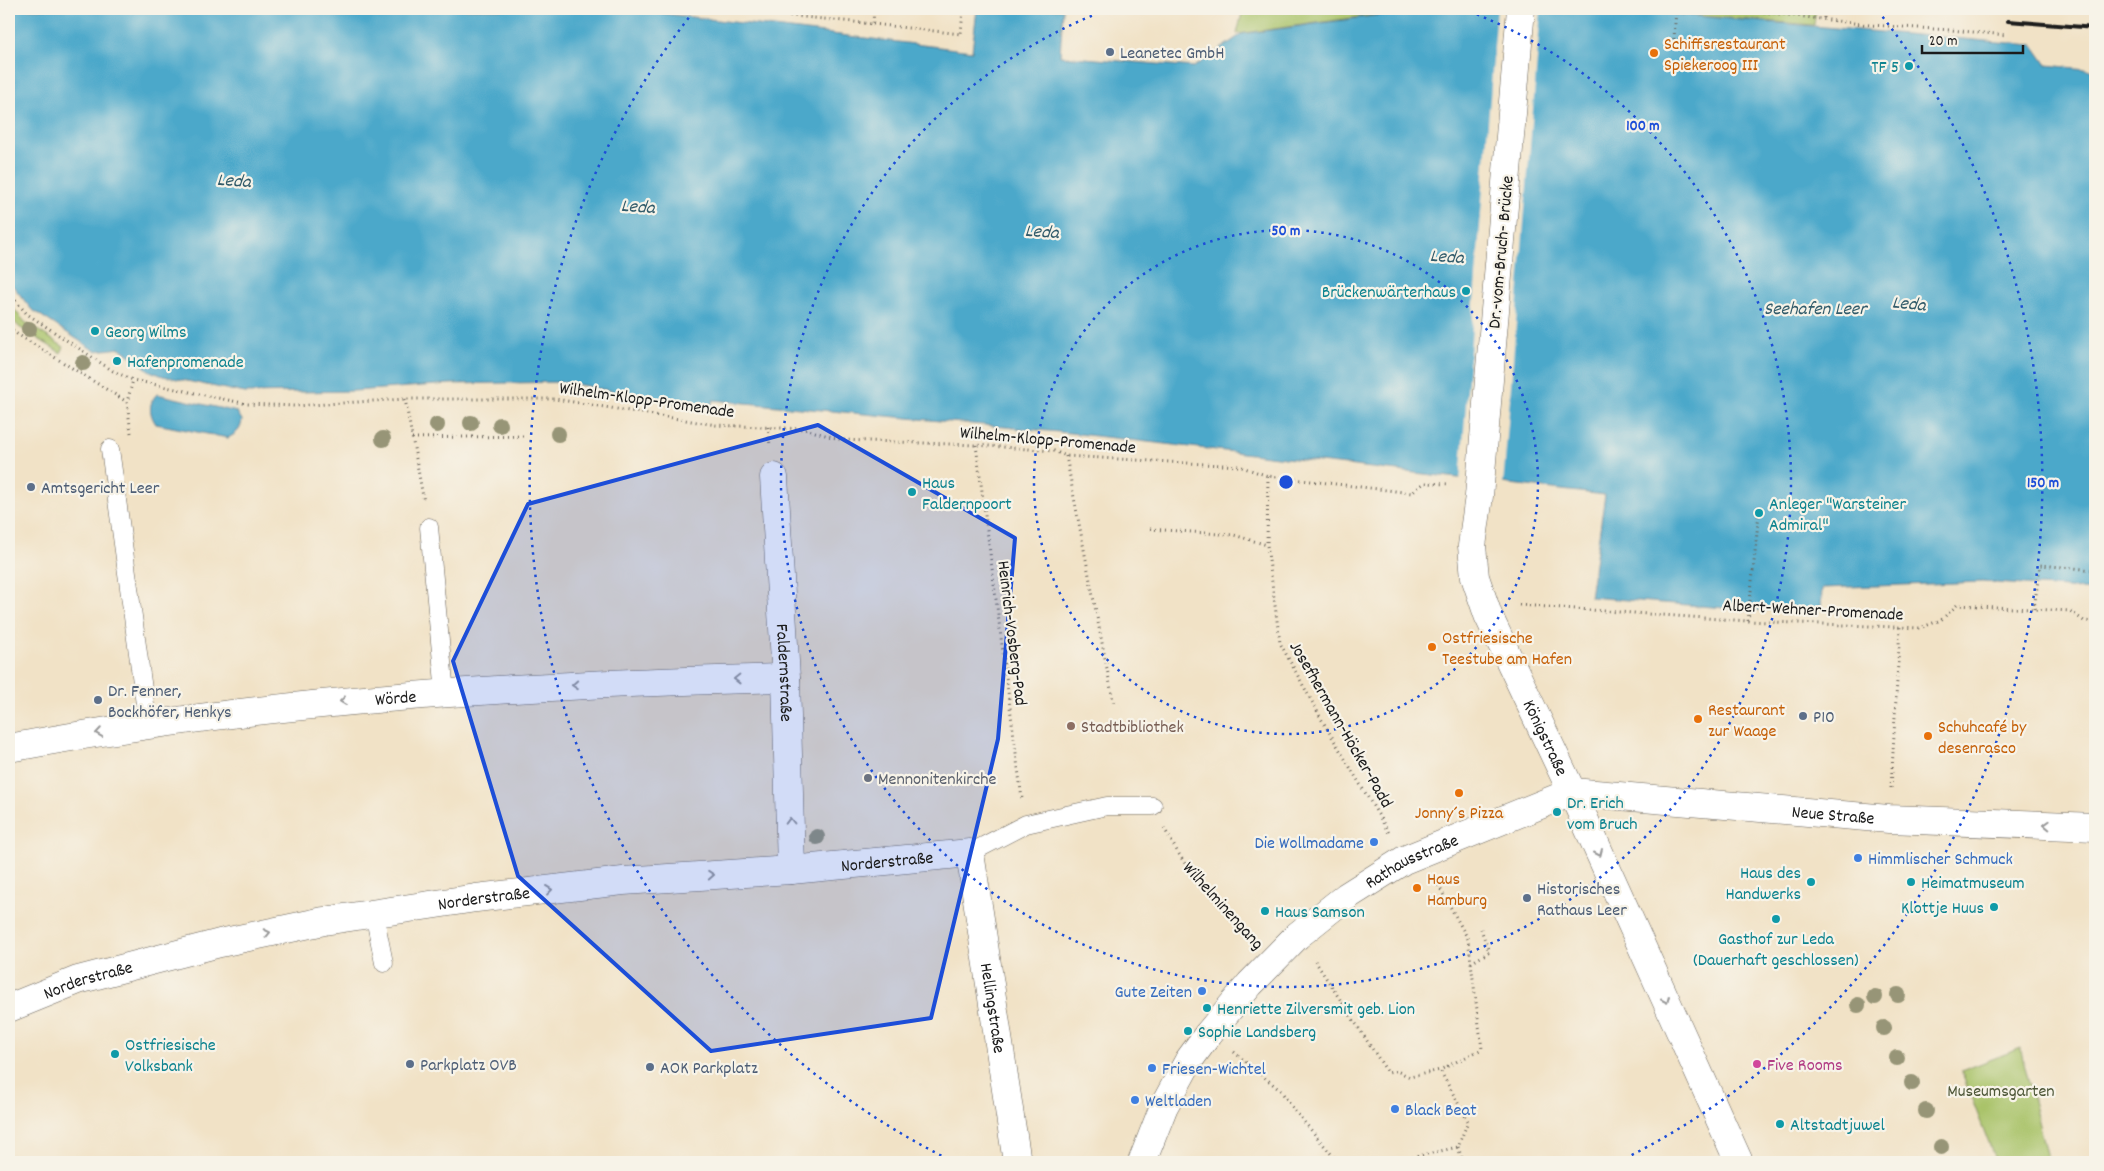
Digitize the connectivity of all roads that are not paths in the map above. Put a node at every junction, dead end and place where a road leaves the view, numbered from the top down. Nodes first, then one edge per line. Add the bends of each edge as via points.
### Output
1 (1521, 9) edge
2 (110, 449) dead end
3 (774, 477) dead end
4 (1478, 496) joint
5 (429, 527) road end
6 (786, 678) junction
7 (445, 694) junction
8 (148, 726) junction
9 (9, 748) edge
10 (1572, 792) junction
11 (1153, 806) road end
12 (2095, 827) edge
13 (970, 853) junction
14 (791, 870) junction
15 (374, 913) junction
16 (384, 963) dead end
17 (9, 1008) edge
18 (1017, 1162) edge
19 (1142, 1162) edge
20 (1739, 1162) edge

1 - 4 street, Dr.-vom-Bruch- Brücke
2 - 8 lane
3 - 6 street, Faldernstraße
4 - 10 street, Königstraße via 1472,546 1476,577 1488,615
5 - 7 lane
6 -> 7 street, Wörde via 635,681
14 -> 6 street, Faldernstraße
7 -> 8 street, Wörde via 350,700
8 -> 9 street, Wörde
12 -> 10 street, Neue Straße via 1889,819
10 - 19 street, Rathausstraße via 1413,856 1347,896 1297,936 1209,1033 1190,1060 1164,1106
10 -> 20 street, Königstraße
11 - 13 lane via 1107,806 1026,824
13 - 14 street, Norderstraße
13 - 18 street, Hellingstraße
15 -> 14 street, Norderstraße via 624,881
15 - 16 lane
17 -> 15 street, Norderstraße via 78,980 220,943

